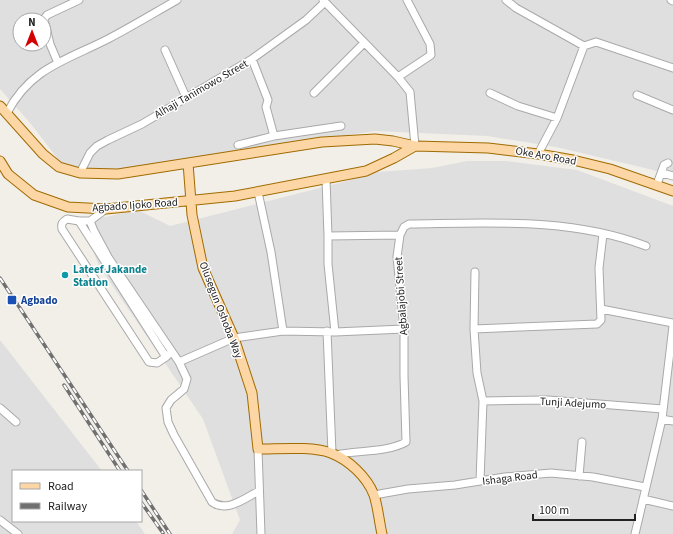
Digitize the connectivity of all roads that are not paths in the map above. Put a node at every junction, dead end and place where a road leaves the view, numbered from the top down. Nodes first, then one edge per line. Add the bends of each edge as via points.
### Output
1 (80, 0) edge
2 (177, 0) edge
3 (407, 0) edge
4 (506, 0) edge
5 (324, 1) edge
6 (364, 43) junction
7 (584, 46) junction
8 (165, 50) dead end
9 (252, 59) junction
10 (58, 63) junction
11 (673, 68) edge
12 (398, 77) junction
13 (314, 93) dead end
14 (490, 93) dead end
15 (637, 95) dead end
16 (186, 97) junction
17 (0, 106) edge
18 (673, 110) edge
19 (7, 113) junction
20 (557, 118) junction
21 (341, 126) dead end
22 (274, 136) junction
23 (238, 145) dead end
24 (415, 146) junction
25 (538, 154) junction
26 (0, 161) edge
27 (188, 163) junction
28 (668, 163) dead end
29 (80, 173) junction
30 (662, 173) junction
31 (673, 176) edge
32 (326, 179) junction
33 (657, 184) junction
34 (673, 190) edge
35 (258, 192) junction
36 (191, 201) junction
37 (106, 209) junction
38 (90, 220) junction
39 (79, 221) junction
40 (602, 234) junction
41 (400, 235) junction
42 (328, 236) junction
43 (646, 246) dead end
44 (475, 272) dead end
45 (601, 309) junction
46 (673, 325) edge
47 (404, 329) junction
48 (474, 329) junction
49 (283, 331) junction
50 (331, 331) junction
51 (234, 338) junction
52 (169, 355) junction
53 (179, 362) junction
54 (483, 401) junction
55 (0, 408) edge
56 (663, 409) junction
57 (662, 419) junction
58 (673, 421) edge
59 (16, 422) dead end
60 (582, 442) dead end
61 (258, 449) junction
62 (333, 454) junction
63 (579, 476) junction
64 (480, 481) junction
65 (645, 487) junction
66 (259, 491) junction
67 (374, 495) junction
68 (643, 499) junction
69 (673, 506) edge
70 (0, 520) edge
71 (18, 534) edge
72 (261, 534) edge
73 (382, 534) edge
74 (635, 534) edge

1 - 10 street via 47,15 44,19
2 - 10 street via 107,40
3 - 12 street via 430,44 430,54
4 - 7 street
5 - 6 street
5 - 9 street, Alhaji Tanimowo Street via 306,20
6 - 12 street
6 - 13 street
7 - 11 street via 596,42
7 - 20 street
8 - 16 street
9 - 16 street, Alhaji Tanimowo Street
9 - 22 street via 268,100 266,107
10 - 19 street via 38,75
12 - 24 street via 410,92
14 - 20 street via 518,106
15 - 18 street
16 - 29 street, Alhaji Tanimowo Street via 142,124 97,146 90,153
17 - 19 main road
19 - 29 main road via 48,158 59,167
20 - 25 street
21 - 22 street
22 - 23 street
24 - 25 main road, Oke Aro Road via 506,149
24 - 27 main road, Oke Aro Road via 375,139 322,142
24 - 32 main road via 366,171
25 - 33 main road, Oke Aro Road via 610,169
26 - 37 main road, Agbado Ijoko Road via 8,174 34,195 68,207
27 - 29 main road via 118,174
27 - 36 main road, Olusegun Oshoba Way
28 - 30 street
30 - 31 street
30 - 33 street
32 - 35 main road
32 - 42 street
33 - 34 main road, Oke Aro Road
35 - 36 main road
35 - 49 street via 271,252
36 - 37 main road, Agbado Ijoko Road
36 - 51 main road, Olusegun Oshoba Way via 203,268
37 - 38 street
38 - 39 street
38 - 52 street via 108,257
39 - 52 street
39 - 52 street via 67,219 61,224 62,229 149,362 157,363
40 - 41 street via 560,225 483,223 410,224 404,227
40 - 43 street
40 - 45 street via 599,268
41 - 42 street
41 - 47 street, Agbalajobi Street via 397,257
42 - 50 street
44 - 48 street
45 - 46 street
45 - 48 street via 601,320 591,325
46 - 56 street
47 - 50 street
47 - 62 street, Agbalajobi Street via 406,442 396,447
48 - 54 street
49 - 50 street
49 - 51 street
50 - 62 street
51 - 53 street
51 - 61 main road, Olusegun Oshoba Way via 252,393
52 - 53 street
53 - 66 street via 187,379 184,389 166,408 168,422 212,502 224,507
54 - 56 street, Tunji Adejumo via 548,400
54 - 64 street
55 - 59 street
56 - 57 street
57 - 58 street
57 - 65 street
60 - 63 street
61 - 62 main road via 307,449
61 - 66 street
62 - 67 main road via 365,478
63 - 64 street, Ishaga Road via 551,473
63 - 65 street, Ishaga Road
64 - 67 street, Ishaga Road via 408,488
65 - 68 street
66 - 72 street
67 - 73 main road
68 - 69 street
68 - 74 street
70 - 71 street

